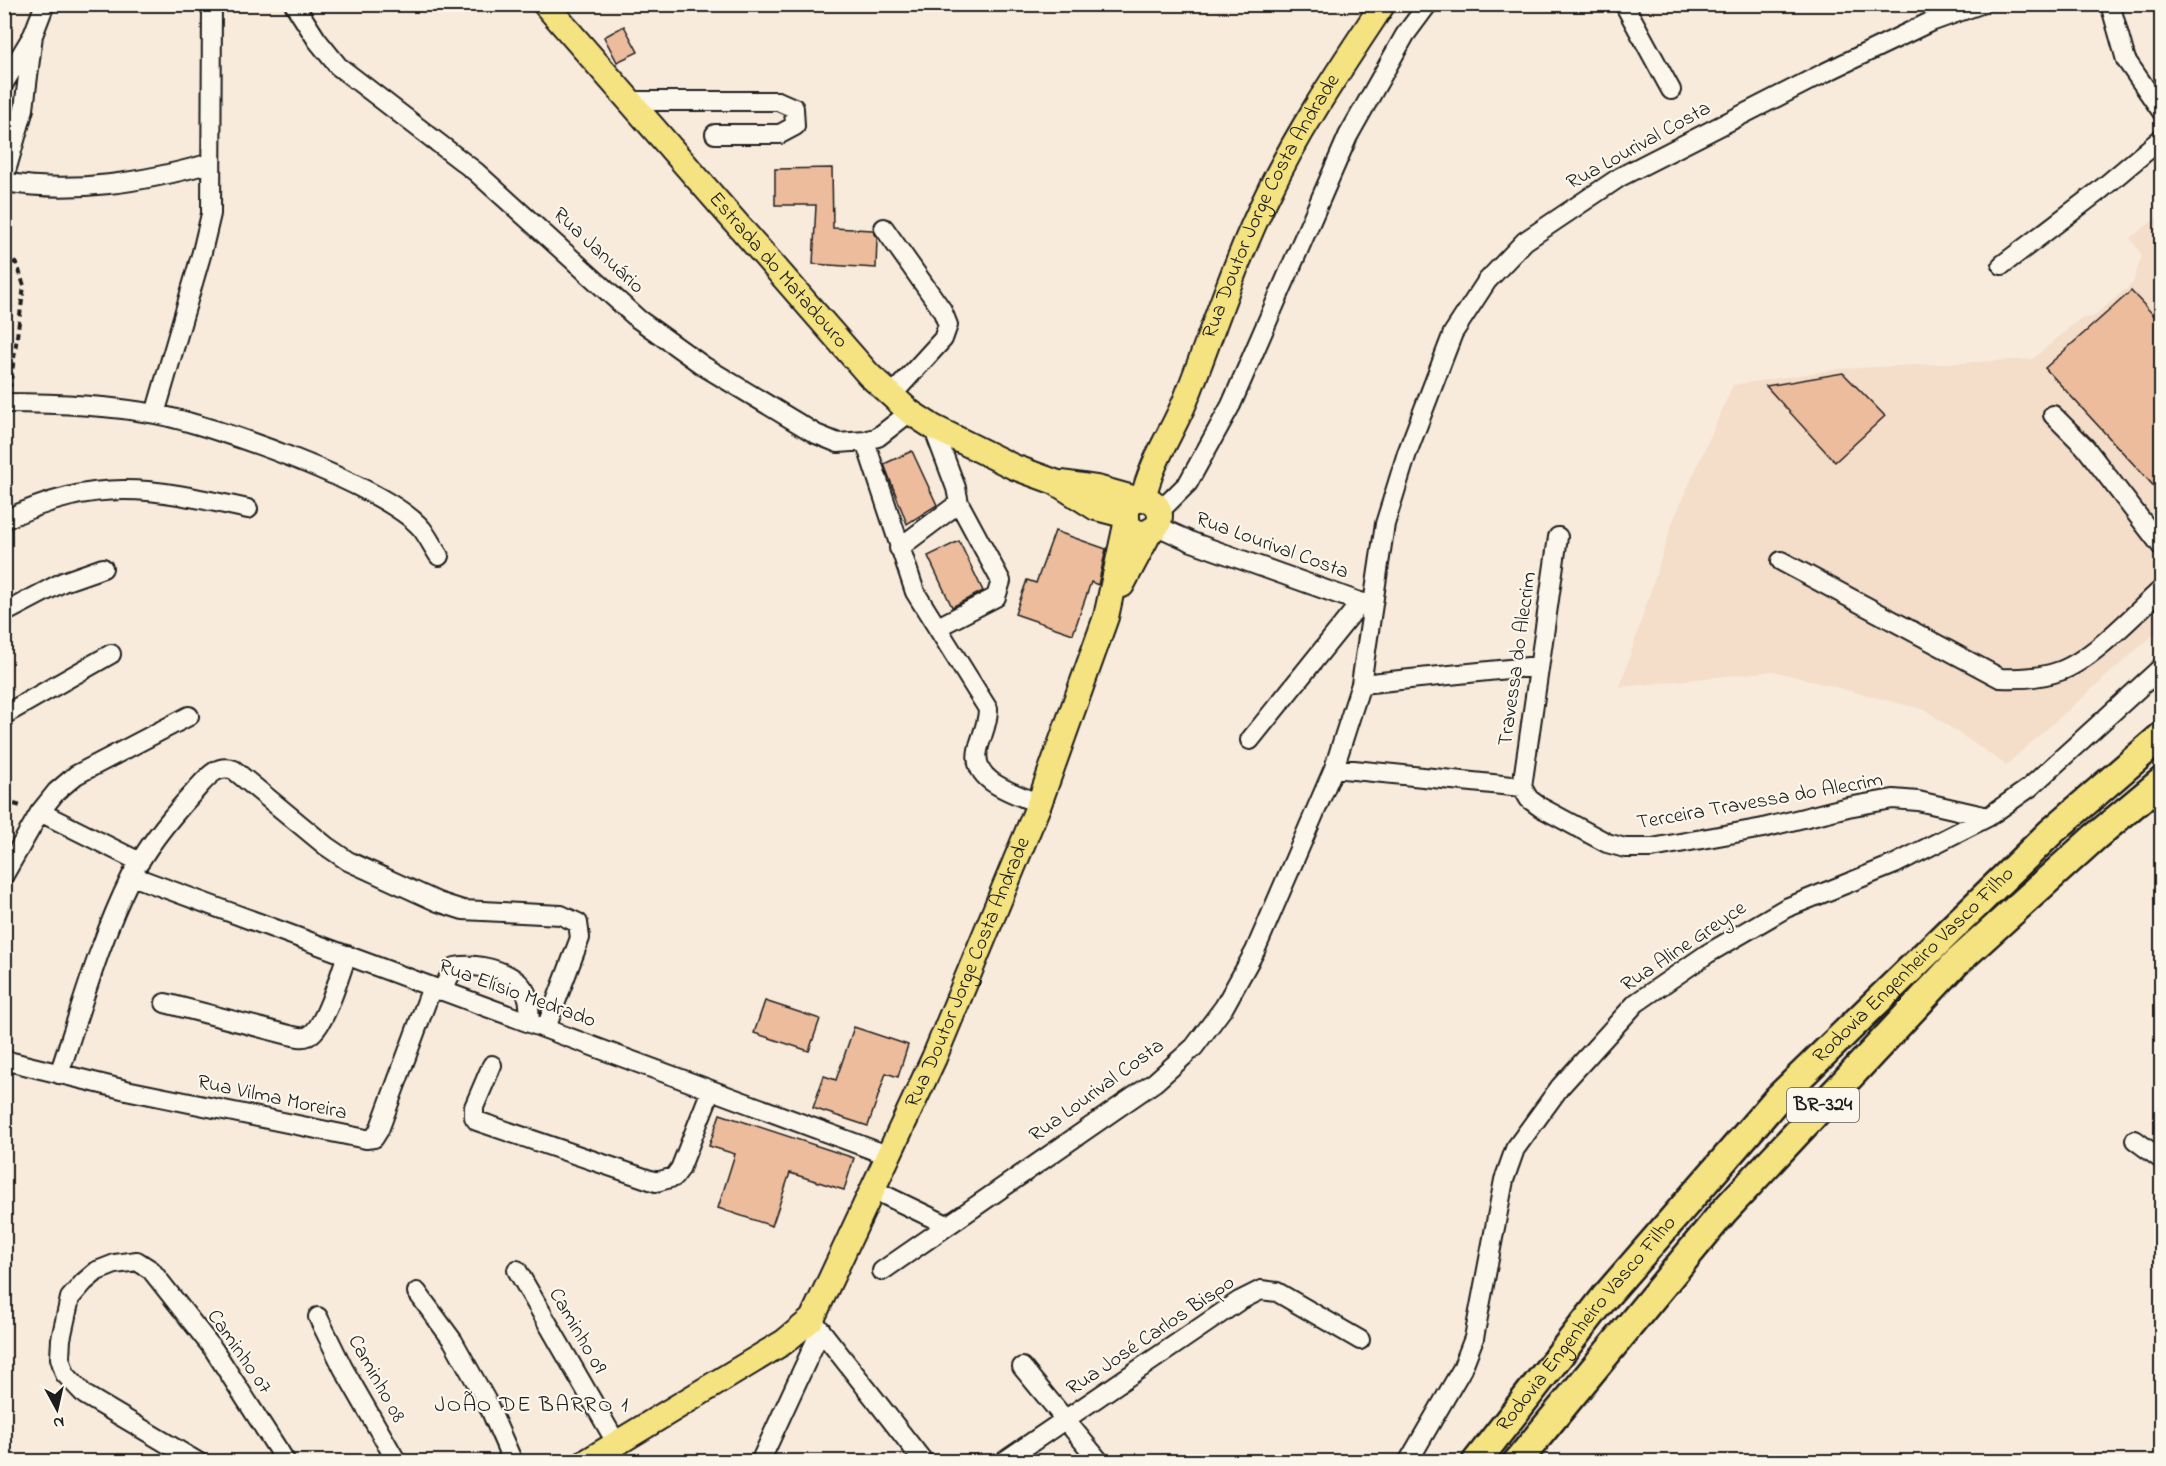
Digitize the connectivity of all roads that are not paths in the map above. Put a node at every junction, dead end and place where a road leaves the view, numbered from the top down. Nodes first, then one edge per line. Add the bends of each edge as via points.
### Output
1 (45, 4) edge
2 (212, 4) edge
3 (294, 4) edge
4 (545, 4) edge
5 (1383, 4) edge
6 (1428, 4) edge
7 (1624, 4) edge
8 (1981, 4) edge
9 (2110, 4) edge
10 (33, 35) junction
11 (4, 83) edge
12 (1671, 90) dead end
13 (631, 101) junction
14 (2162, 112) edge
15 (715, 134) dead end
16 (2162, 138) edge
17 (212, 163) junction
18 (4, 180) edge
19 (884, 228) dead end
20 (2002, 265) dead end
21 (892, 395) junction
22 (6, 403) edge
23 (910, 412) junction
24 (155, 414) junction
25 (2053, 415) dead end
26 (933, 427) junction
27 (865, 441) junction
28 (959, 503) junction
29 (248, 509) dead end
30 (1145, 513) junction
31 (4, 520) edge
32 (1558, 537) dead end
33 (899, 548) junction
34 (2162, 548) edge
35 (439, 556) dead end
36 (1781, 561) dead end
37 (103, 568) dead end
38 (2162, 589) edge
39 (1366, 604) junction
40 (4, 613) edge
41 (938, 627) junction
42 (111, 654) dead end
43 (1538, 666) junction
44 (2162, 667) edge
45 (1360, 684) junction
46 (4, 715) edge
47 (189, 716) dead end
48 (2162, 736) edge
49 (1250, 740) dead end
50 (1334, 768) junction
51 (2162, 781) edge
52 (1522, 787) junction
53 (1039, 804) junction
54 (40, 812) junction
55 (1988, 817) junction
56 (136, 869) junction
57 (4, 875) edge
58 (347, 955) junction
59 (437, 989) junction
60 (165, 1003) dead end
61 (538, 1025) junction
62 (4, 1060) edge
63 (492, 1065) dead end
64 (58, 1074) junction
65 (711, 1090) junction
66 (2135, 1140) dead end
67 (888, 1155) junction
68 (2162, 1160) edge
69 (872, 1189) junction
70 (945, 1224) junction
71 (517, 1270) dead end
72 (882, 1271) dead end
73 (417, 1293) dead end
74 (318, 1317) dead end
75 (816, 1325) junction
76 (1360, 1340) dead end
77 (1022, 1367) dead end
78 (1067, 1421) junction
79 (1540, 1431) junction
80 (617, 1444) junction
81 (198, 1461) edge
82 (286, 1461) edge
83 (397, 1461) edge
84 (513, 1461) edge
85 (586, 1461) edge
86 (760, 1461) edge
87 (924, 1461) edge
88 (1003, 1461) edge
89 (1100, 1461) edge
90 (1407, 1461) edge
91 (1476, 1461) edge
92 (1517, 1461) edge
93 (1527, 1461) edge

1 - 10 street
2 - 17 street
3 - 27 street, Rua Januário via 338,66 476,172 638,319 671,344 816,434 838,443
4 - 13 main road, Estrada do Matadouro
5 - 30 main road, Rua Doutor Jorge Costa Andrade via 1332,82 1267,195 1177,420 1173,450
6 - 30 street via 1405,35 1348,136 1231,405 1188,483
7 - 12 street
8 - 39 street, Rua Lourival Costa via 1928,23 1836,67 1620,177 1525,241 1487,281 1453,333 1407,453
9 - 14 street via 2126,60
10 - 11 street
10 - 18 street via 24,109
13 - 15 street via 778,101 794,108 795,126 780,134
13 - 21 main road, Estrada do Matadouro via 869,375
16 - 20 street
17 - 18 street via 136,182 48,187
17 - 24 street via 211,214
19 - 21 street via 942,310 948,325 943,339
21 - 23 main road, Estrada do Matadouro
22 - 24 street via 58,403
23 - 26 main road, Estrada do Matadouro
23 - 27 street, Rua Januário via 878,437
24 - 35 street via 205,427 349,482 390,504 421,528
25 - 34 street via 2085,447
26 - 28 street
26 - 30 main road, Estrada do Matadouro via 1054,482 1096,508
27 - 33 street
28 - 33 street
28 - 41 street via 1000,582 996,597
29 - 31 street via 171,492 90,490 40,504
30 - 39 street, Rua Lourival Costa via 1192,542
30 - 53 main road, Rua Doutor Jorge Costa Andrade
32 - 43 street, Travessa do Alecrim
33 - 41 street via 915,592
36 - 38 street via 2000,678 2037,676 2080,661
37 - 40 street via 63,582
39 - 45 street, Rua Lourival Costa
39 - 49 street
41 - 53 street via 988,709 977,761 979,772
42 - 46 street
43 - 45 street
43 - 52 street, Travessa do Alecrim
44 - 55 street, Rua Aline Greyce via 2029,788
45 - 50 street, Rua Lourival Costa
47 - 54 street via 76,775
48 - 91 highway, Rodovia Engenheiro Vasco Filho / BR-324 via 2051,832 1777,1099 1605,1297
50 - 52 street
50 - 70 street, Rua Lourival Costa via 1255,951 1224,1007 1194,1047 1155,1082
51 - 79 highway, Rodovia Engenheiro Vasco Filho / BR-324 via 1955,964 1724,1211
52 - 55 street, Terceira Travessa do Alecrim via 1528,799 1540,807 1607,843 1625,848 1652,848 1763,828 1893,799
53 - 67 main road, Rua Doutor Jorge Costa Andrade via 934,1058
54 - 56 street, Rua Elísio Medrado
54 - 57 street
55 - 90 street, Rua Aline Greyce via 1895,864 1786,908 1707,954 1636,1003 1560,1086 1515,1149 1504,1180 1474,1338 1462,1369
56 - 58 street, Rua Elísio Medrado
56 - 61 street via 205,779 218,768 234,770 348,861 438,902 463,910 561,915 578,923 579,938
56 - 64 street via 108,933
58 - 59 street, Rua Elísio Medrado
58 - 60 street via 316,1031 303,1038
59 - 61 street, Rua Elísio Medrado
59 - 61 street via 455,967 469,964 511,977 521,985
59 - 64 street, Rua Vilma Moreira via 374,1138 317,1131
61 - 65 street, Rua Elísio Medrado
62 - 64 street, Rua Vilma Moreira
63 - 65 street via 474,1107 477,1121 646,1180 666,1181 680,1169
65 - 67 street, Rua Elísio Medrado
66 - 68 street
67 - 69 main road, Rua Doutor Jorge Costa Andrade
69 - 70 street
69 - 75 main road, Rua Doutor Jorge Costa Andrade
70 - 72 street, Rua Lourival Costa
71 - 80 street, Caminho 09
73 - 84 street via 453,1341 486,1400
74 - 83 street, Caminho 08
75 - 80 main road
75 - 86 street
75 - 87 street
76 - 78 street, Rua José Carlos Bispo via 1277,1292 1261,1290 1239,1300
77 - 78 street
78 - 88 street, Rua José Carlos Bispo
78 - 89 street
79 - 92 highway, Rodovia Engenheiro Vasco Filho / BR-324
79 - 93 street, Rodovia Engenheiro Vasco Filho
80 - 85 main road
81 - 82 street, Caminho 07 via 85,1395 65,1374 60,1358 61,1339 70,1298 96,1271 137,1261 151,1270 214,1350

